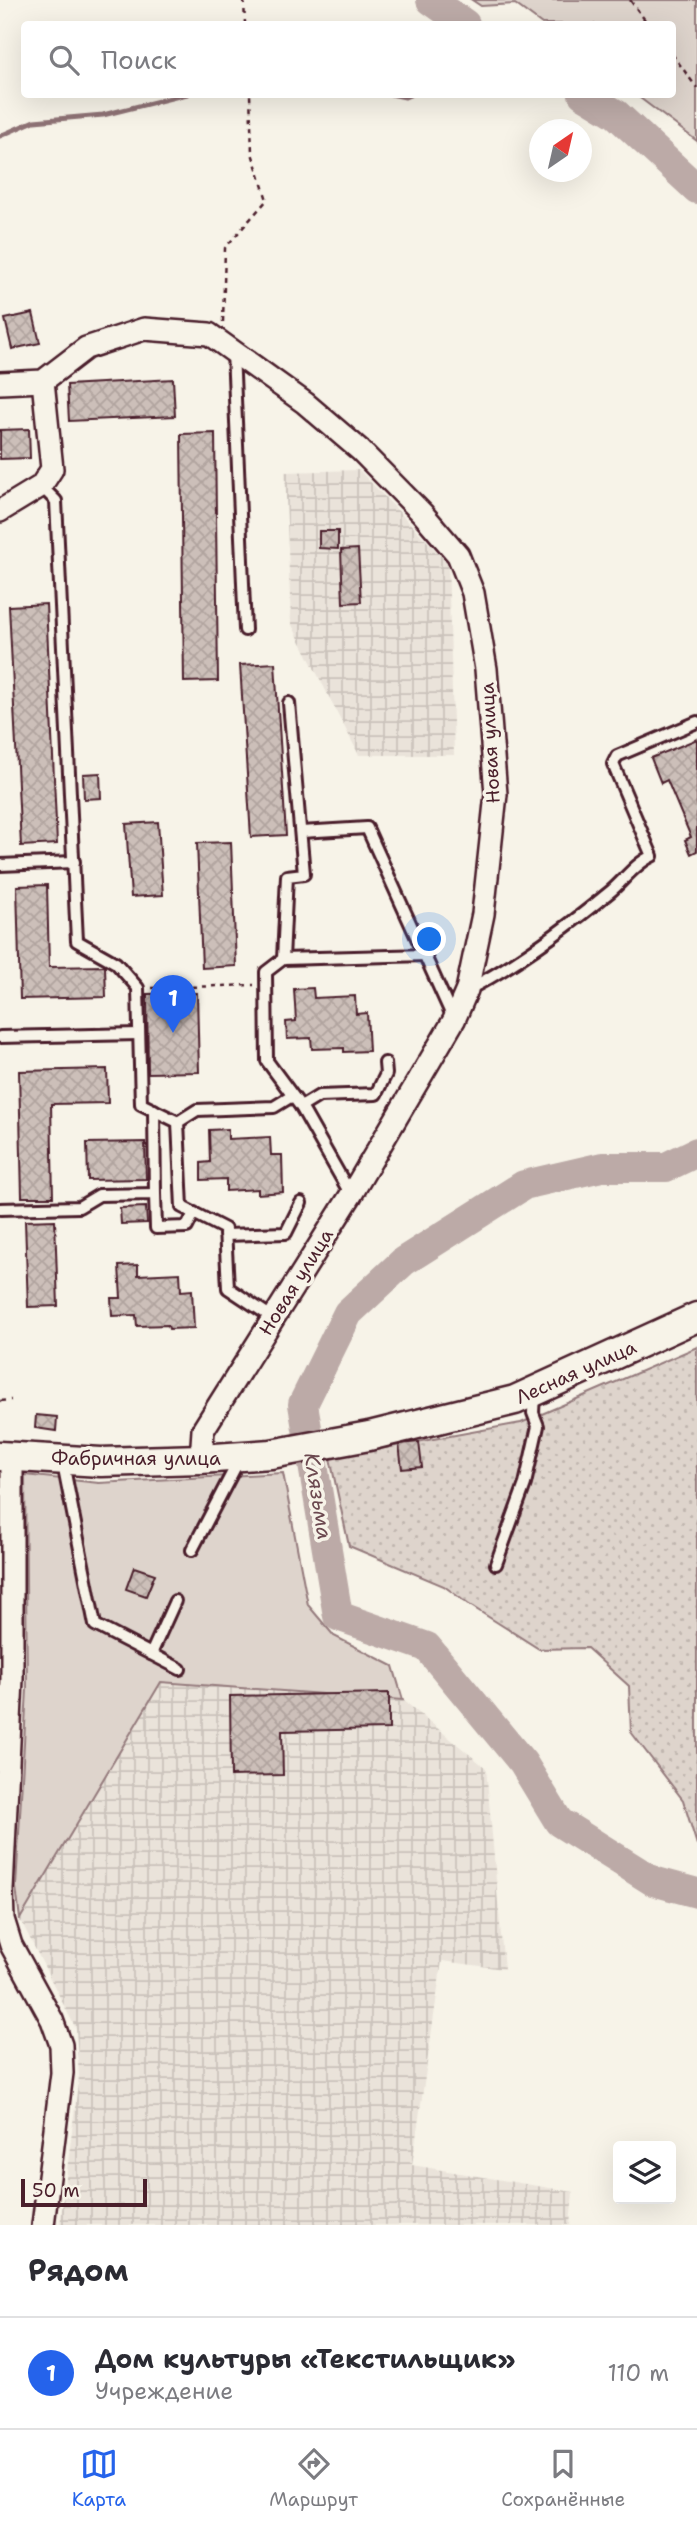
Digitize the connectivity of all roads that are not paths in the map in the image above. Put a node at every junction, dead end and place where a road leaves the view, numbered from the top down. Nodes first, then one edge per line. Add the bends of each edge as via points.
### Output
1 (233, 350) junction
2 (43, 381) junction
3 (0, 383) edge
4 (41, 486) junction
5 (0, 512) edge
6 (245, 630) dead end
7 (289, 703) dead end
8 (697, 722) edge
9 (301, 832) junction
10 (74, 862) junction
11 (0, 865) edge
12 (426, 954) junction
13 (283, 959) junction
14 (467, 990) junction
15 (454, 1020) junction
16 (139, 1034) junction
17 (0, 1037) edge
18 (385, 1063) dead end
19 (292, 1096) junction
20 (301, 1107) junction
21 (154, 1110) junction
22 (178, 1122) junction
23 (155, 1194) junction
24 (351, 1195) junction
25 (301, 1203) dead end
26 (0, 1209) edge
27 (194, 1213) junction
28 (225, 1235) junction
29 (697, 1317) edge
30 (273, 1318) junction
31 (534, 1391) junction
32 (271, 1454) joint
33 (241, 1456) junction
34 (6, 1457) edge
35 (201, 1459) junction
36 (63, 1460) junction
37 (192, 1550) dead end
38 (496, 1564) dead end
39 (175, 1601) dead end
40 (151, 1654) junction
41 (180, 1669) dead end
42 (6, 1679) edge
43 (4, 1785) edge
44 (43, 2225) edge

1 - 2 street, Новая улица via 209,334 144,330 86,348
1 - 6 lane
1 - 14 street, Новая улица via 369,459 458,555 473,593 486,669 496,794 483,914
2 - 3 street
2 - 4 street via 52,469
4 - 5 street
4 - 10 lane via 56,501
7 - 9 lane
8 - 14 lane via 617,756 613,764 652,856 504,971
9 - 12 lane via 367,828
9 - 13 lane via 304,874 287,876
10 - 11 lane
10 - 16 lane via 77,941 116,963 138,988
12 - 13 lane
12 - 15 lane
13 - 19 lane via 265,972 267,1061
14 - 15 street, Новая улица
15 - 24 street, Новая улица
16 - 17 lane
16 - 21 lane via 141,1104
18 - 20 lane via 386,1074 376,1094 319,1096
19 - 20 lane
19 - 22 lane via 274,1107 197,1110
20 - 24 lane
21 - 22 lane
21 - 23 lane
22 - 27 lane via 182,1207
23 - 26 lane via 99,1195 79,1207
23 - 27 lane via 156,1228 187,1227
24 - 30 street, Новая улица
25 - 28 lane via 286,1233
27 - 28 lane via 225,1229
28 - 30 lane via 228,1288
29 - 31 street, Лесная улица
30 - 35 street, Новая улица via 203,1430
31 - 32 street, Лесная улица via 515,1400 369,1436
31 - 38 lane via 538,1426 525,1484
32 - 33 street, Фабричная улица
33 - 35 street, Фабричная улица
33 - 37 lane
34 - 36 street, Фабричная улица
34 - 42 street
35 - 36 street, Фабричная улица
36 - 40 lane via 95,1625
39 - 40 lane
40 - 41 lane
42 - 43 street
43 - 44 street via 3,1919 11,1945 61,2045 62,2073

